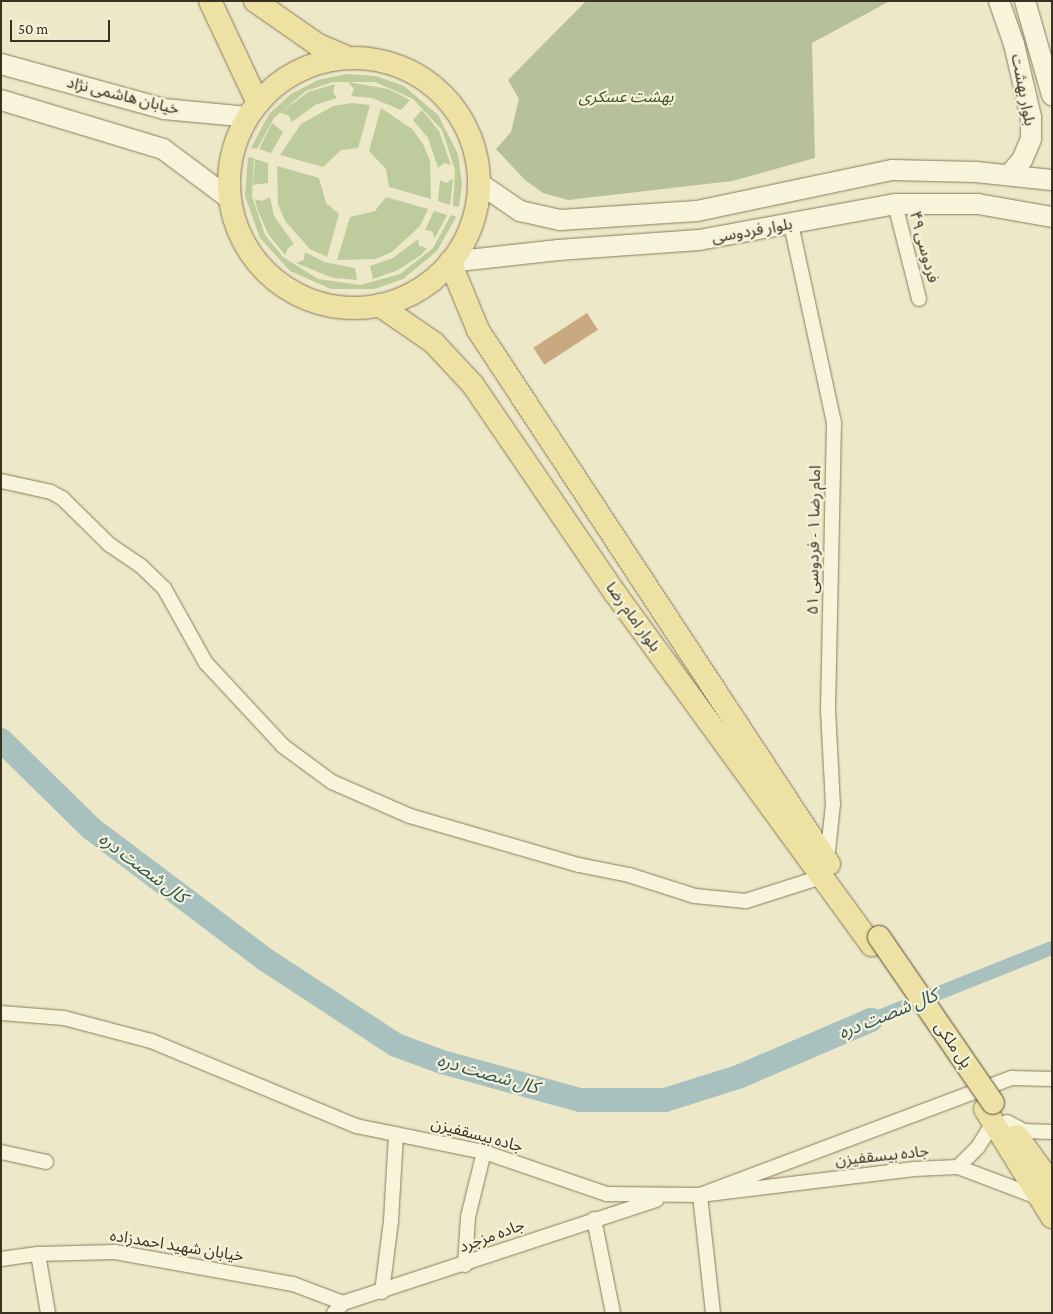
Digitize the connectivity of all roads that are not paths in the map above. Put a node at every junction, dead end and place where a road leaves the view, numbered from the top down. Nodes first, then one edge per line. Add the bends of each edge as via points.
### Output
1 (210, 1) edge
2 (256, 1) edge
3 (999, 1) edge
4 (1025, 1) edge
5 (346, 57) junction
6 (1, 64) edge
7 (1052, 94) edge
8 (1, 100) edge
9 (253, 110) junction
10 (1009, 175) junction
11 (1052, 180) edge
12 (479, 183) junction
13 (230, 199) junction
14 (895, 204) junction
15 (1052, 217) edge
16 (791, 224) junction
17 (450, 262) junction
18 (919, 299) dead end
19 (379, 305) junction
20 (1, 481) edge
21 (639, 576) junction
22 (615, 593) junction
23 (824, 869) junction
24 (876, 941) joint
25 (1, 1013) edge
26 (1052, 1079) edge
27 (994, 1114) junction
28 (1052, 1132) edge
29 (396, 1134) junction
30 (1, 1152) edge
31 (484, 1152) junction
32 (46, 1162) dead end
33 (958, 1167) junction
34 (1046, 1191) edge
35 (700, 1195) junction
36 (666, 1197) junction
37 (1052, 1217) edge
38 (594, 1219) junction
39 (38, 1254) junction
40 (1, 1259) edge
41 (465, 1265) junction
42 (382, 1292) junction
43 (338, 1308) edge
44 (48, 1313) edge
45 (613, 1313) edge
46 (713, 1313) edge

1 - 9 main road
2 - 5 main road via 318,45
3 - 10 main road, بلوار بهشت via 1014,44 1031,117 1031,139 1022,160
4 - 7 main road, بلوار بهشت
5 - 9 main road via 297,71
5 - 12 main road via 396,65 412,71 440,91 469,133
6 - 9 main road, خیابان هاشمی نژاد via 164,109
8 - 13 main road via 163,149
9 - 13 main road via 232,157
10 - 11 main road, بلوار فردوسی
10 - 12 main road, بلوار فردوسی via 892,170 697,211 560,220 520,211
12 - 17 main road via 474,217
13 - 19 main road via 247,247 281,285 328,305
14 - 15 main road, بلوار فردوسی via 978,204
14 - 16 main road, بلوار فردوسی
14 - 18 street, فردوسی ۴۹
16 - 17 main road, بلوار فردوسی via 699,240
16 - 23 street, امام رضا ۱ - فردوسی ۵۱ via 834,423 828,710 833,804
17 - 19 main road via 411,294
17 - 21 main road, بلوار امام رضا via 478,330
19 - 22 main road, بلوار امام رضا via 434,343 473,384
20 - 23 street via 52,492 62,498 110,545 141,566 164,588 206,663 283,746 332,782 410,816 695,896 746,901
21 - 22 main road
21 - 23 main road, بلوار امام رضا
22 - 23 main road, بلوار امام رضا
23 - 24 main road, بلوار امام رضا
24 - 27 main road, پل ملکی, bridge
25 - 29 street, جاده بیسقفیزن via 64,1018 151,1040 356,1126
26 - 35 street via 1012,1078
27 - 28 street via 1024,1131
27 - 33 street via 978,1147
27 - 34 main road
29 - 31 street, جاده بیسقفیزن
29 - 42 street via 391,1221
30 - 32 street
31 - 36 street, جاده بیسقفیزن via 607,1194
31 - 41 street via 468,1217
33 - 34 street
33 - 35 street, جاده بیسقفیزن via 914,1169
34 - 37 main road
35 - 36 street, جاده بیسقفیزن
35 - 46 street
36 - 38 street, جاده مزجرد
38 - 41 street, جاده مزجرد
38 - 45 street
39 - 40 street, خیابان شهید احمدزاده
39 - 43 street, خیابان شهید احمدزاده via 115,1252 292,1284
39 - 44 street
41 - 42 street, جاده مزجرد
42 - 43 street, جاده مزجرد

